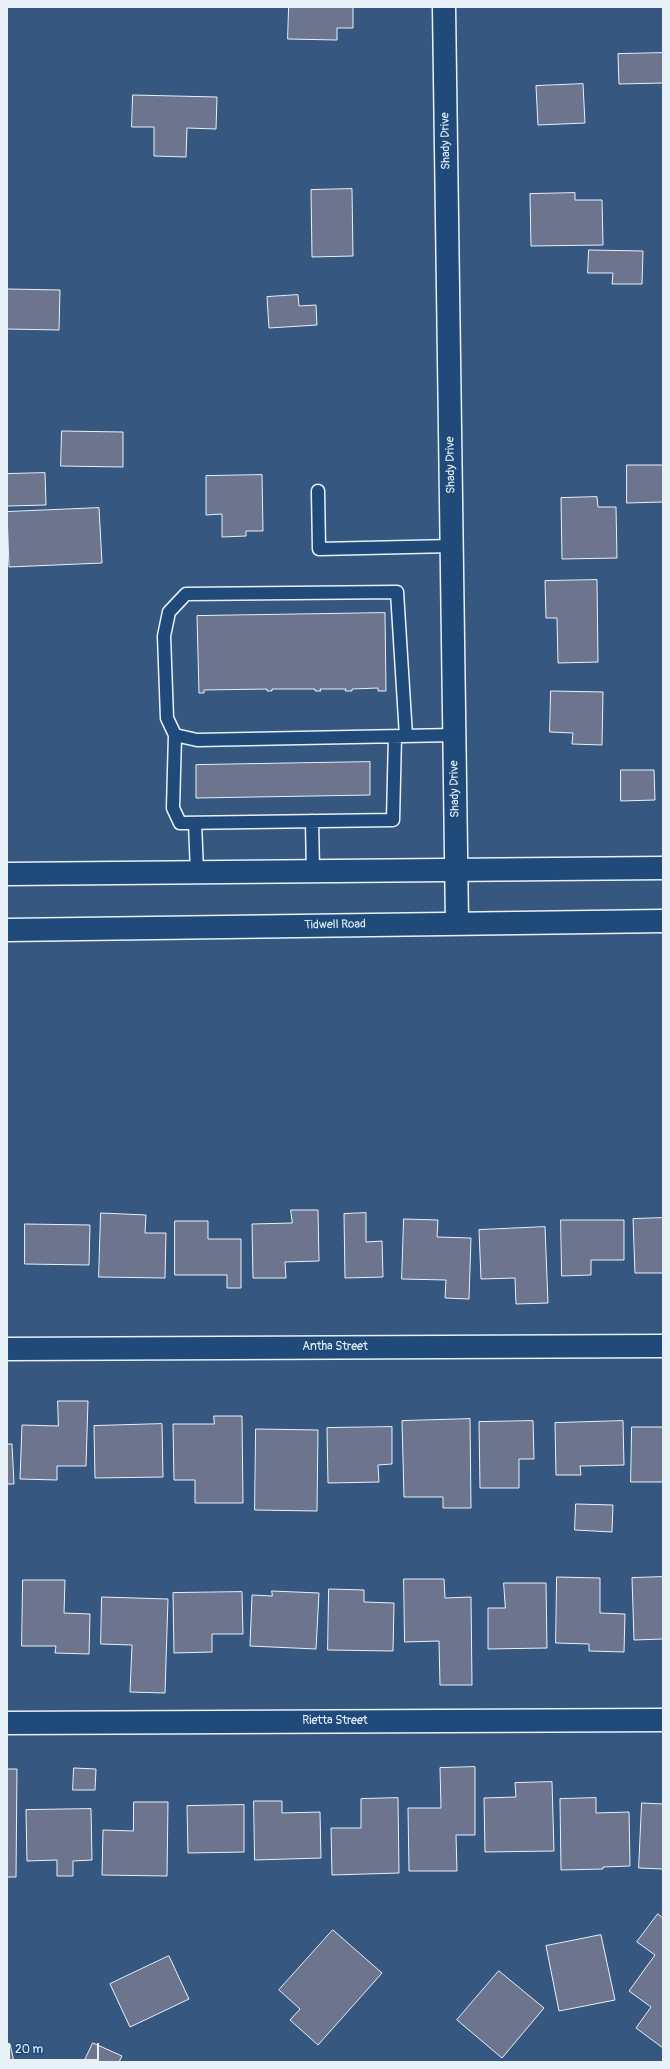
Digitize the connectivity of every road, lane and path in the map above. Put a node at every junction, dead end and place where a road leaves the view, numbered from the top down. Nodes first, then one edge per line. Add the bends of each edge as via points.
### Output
1 (444, 7) edge
2 (318, 491) dead end
3 (452, 546) junction
4 (175, 734) junction
5 (454, 734) junction
6 (401, 736) junction
7 (312, 821) junction
8 (195, 823) junction
9 (663, 868) edge
10 (456, 870) junction
11 (313, 871) junction
12 (197, 872) junction
13 (7, 874) edge
14 (663, 921) edge
15 (457, 923) junction
16 (7, 930) edge
17 (663, 1346) edge
18 (7, 1349) edge
19 (663, 1720) edge
20 (7, 1723) edge

1 - 3 street, Shady Drive
2 - 3 lane via 319,549
3 - 5 street, Shady Drive
4 - 6 lane via 197,740
4 - 6 lane via 167,718 164,636 169,612 186,594 397,592
4 - 8 lane via 173,808 180,823
5 - 6 lane
5 - 10 street, Shady Drive
6 - 7 lane via 393,820
7 - 8 lane
7 - 11 lane
8 - 12 lane
9 - 10 street
10 - 11 street
10 - 15 street, Shady Drive
11 - 12 street
12 - 13 street
14 - 15 street, Tidwell Road
15 - 16 street, Tidwell Road
17 - 18 street, Antha Street
19 - 20 street, Rietta Street

